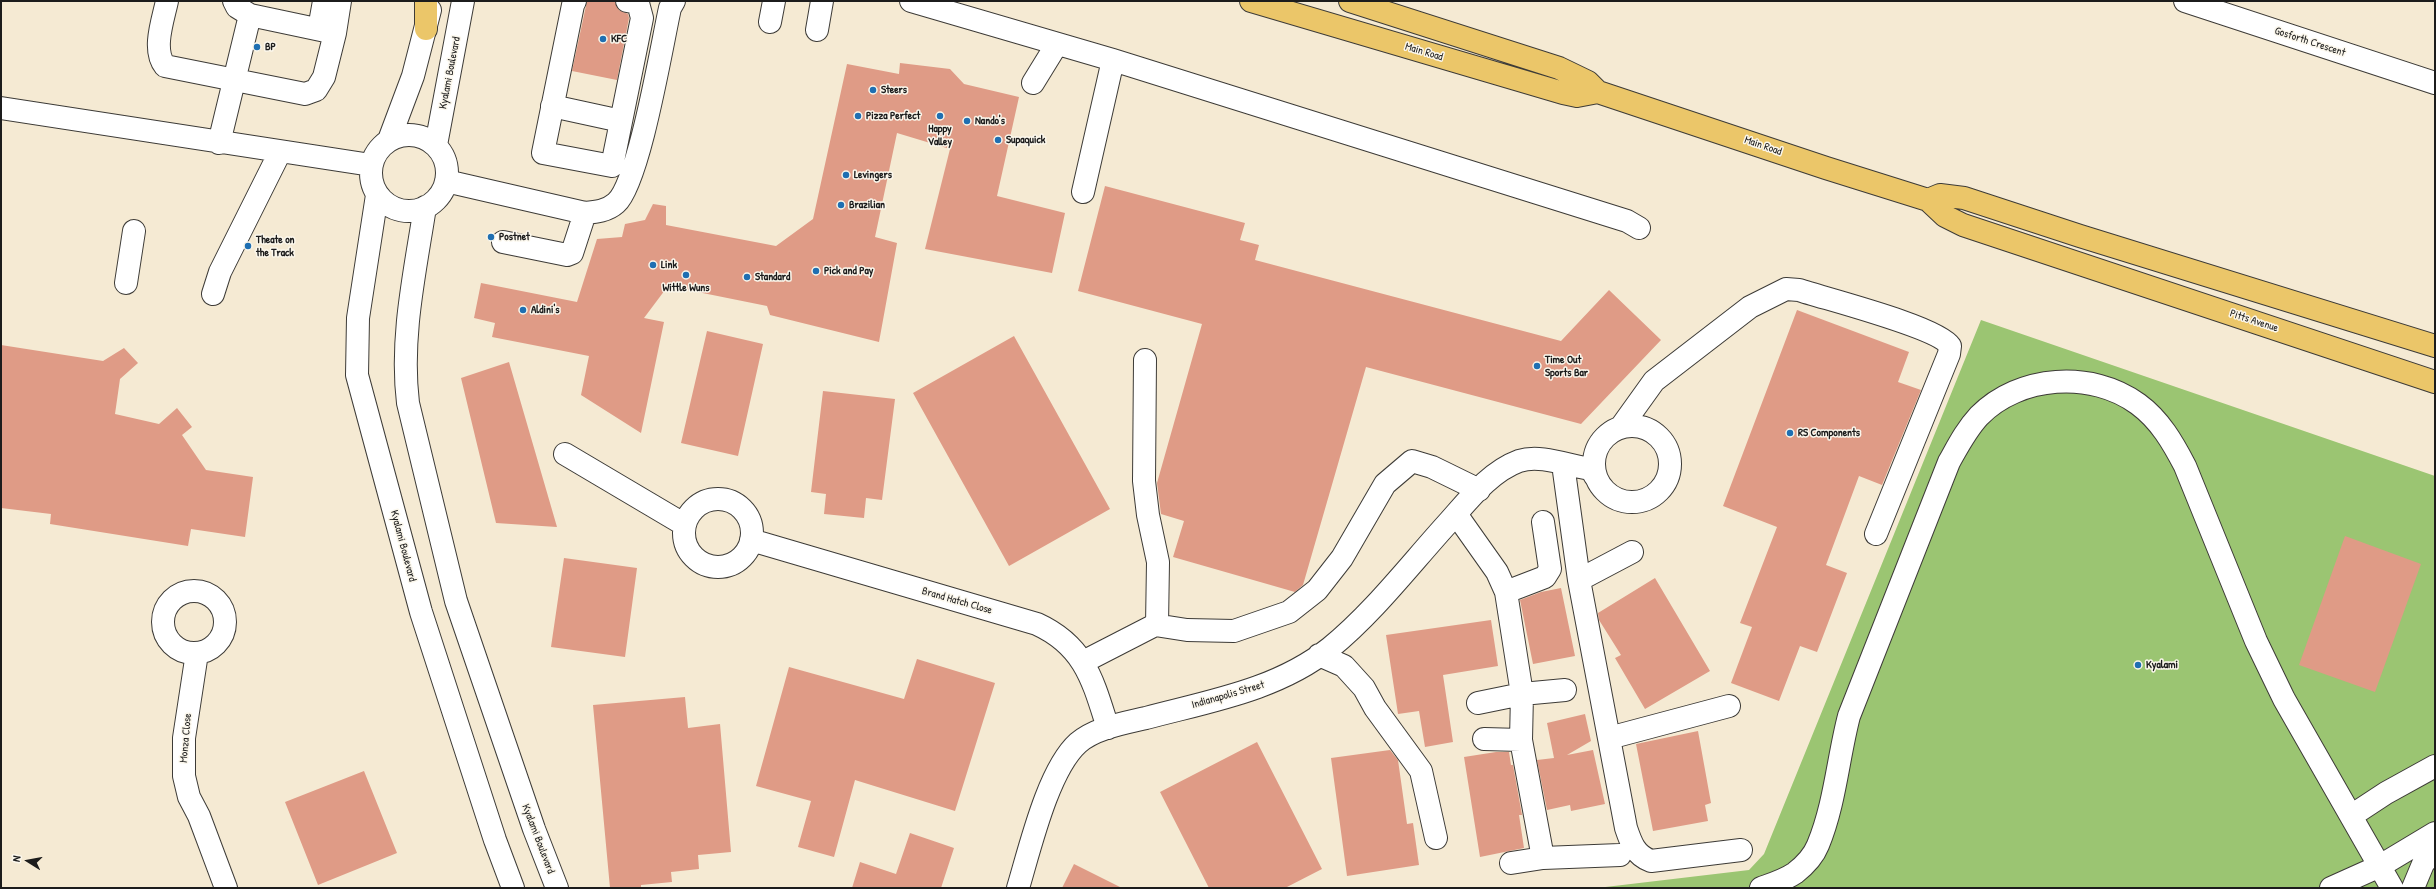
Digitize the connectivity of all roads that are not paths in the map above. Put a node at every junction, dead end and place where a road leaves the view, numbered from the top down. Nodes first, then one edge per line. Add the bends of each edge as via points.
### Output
1 (167, 1) edge
2 (324, 1) edge
3 (340, 1) edge
4 (426, 1) edge
5 (432, 1) edge
6 (463, 1) edge
7 (575, 1) edge
8 (627, 1) edge
9 (674, 1) edge
10 (774, 1) edge
11 (822, 1) edge
12 (911, 1) edge
13 (1251, 1) edge
14 (1350, 1) edge
15 (2184, 1) edge
16 (2210, 5) edge
17 (242, 8) edge
18 (770, 22) dead end
19 (426, 29) junction
20 (817, 30) dead end
21 (327, 31) junction
22 (1057, 44) junction
23 (1113, 60) junction
24 (234, 81) junction
25 (1033, 83) dead end
26 (2435, 83) edge
27 (1598, 92) junction
28 (552, 106) junction
29 (1, 108) edge
30 (622, 120) junction
31 (389, 140) junction
32 (219, 143) junction
33 (436, 145) junction
34 (280, 152) junction
35 (371, 165) junction
36 (612, 166) junction
37 (446, 181) junction
38 (628, 183) junction
39 (1083, 192) dead end
40 (377, 195) junction
41 (1928, 200) junction
42 (426, 207) junction
43 (585, 213) junction
44 (1639, 228) dead end
45 (134, 231) dead end
46 (503, 242) dead end
47 (2073, 261) joint
48 (126, 283) dead end
49 (213, 294) dead end
50 (2435, 346) edge
51 (1145, 360) dead end
52 (2435, 382) edge
53 (1621, 427) junction
54 (565, 454) dead end
55 (1563, 464) junction
56 (1595, 476) junction
57 (1478, 490) junction
58 (1456, 514) junction
59 (1543, 522) dead end
60 (685, 525) junction
61 (1876, 534) dead end
62 (751, 540) junction
63 (1632, 552) dead end
64 (1579, 580) junction
65 (1506, 592) junction
66 (1157, 625) junction
67 (197, 653) dead end
68 (1319, 655) junction
69 (1083, 662) junction
70 (1565, 690) dead end
71 (1522, 694) junction
72 (1478, 704) dead end
73 (1730, 706) dead end
74 (1108, 728) junction
75 (1609, 738) junction
76 (1484, 740) dead end
77 (1521, 740) junction
78 (2435, 766) edge
79 (2351, 816) junction
80 (2435, 833) edge
81 (1436, 838) dead end
82 (2435, 849) edge
83 (1741, 850) dead end
84 (1620, 855) dead end
85 (1543, 858) junction
86 (1511, 864) dead end
87 (2380, 866) junction
88 (226, 888) edge
89 (513, 888) edge
90 (557, 888) edge
91 (1018, 888) edge
92 (1761, 888) edge
93 (2331, 888) edge
94 (2392, 888) edge
95 (2413, 888) edge

1 - 24 street via 159,47 160,59 165,66
2 - 21 street
3 - 21 street
4 - 19 main road
5 - 19 street
6 - 33 street, Kyalami Boulevard
7 - 28 street
8 - 30 street via 638,3 642,18
9 - 38 street via 670,8 635,167
10 - 18 street
11 - 20 street
12 - 22 street
13 - 27 main road, Main Road via 1563,94 1577,96
14 - 27 main road, Main Road via 1559,68 1582,79
15 - 16 street, Gosforth Crescent
16 - 26 street, Gosforth Crescent
17 - 21 street
17 - 24 street
19 - 31 street via 413,76
21 - 24 street via 324,77 316,90 305,94
22 - 23 street
22 - 25 street
23 - 39 street
23 - 44 street via 1627,221
24 - 32 street
27 - 41 main road, Main Road
28 - 30 street
28 - 36 street via 543,153
29 - 32 street
30 - 36 street
31 - 33 street via 413,134 426,138
31 - 35 street via 379,148
32 - 34 street
33 - 37 street via 444,156 447,168
34 - 35 street
34 - 49 street via 220,272
35 - 40 street, Kyalami Boulevard via 372,183
36 - 38 street
37 - 42 street via 442,193
37 - 43 street
38 - 43 street via 617,202 608,209
40 - 42 street via 396,210 409,212
40 - 89 street, Kyalami Boulevard via 358,318 357,375 421,612
41 - 47 main road, Main Road via 1945,216 1963,225
41 - 50 main road, Main Road via 1940,195 1964,198
42 - 90 street, Kyalami Boulevard via 408,322 404,371 408,404 456,601 534,829
43 - 46 street via 572,253 567,255
45 - 48 street
47 - 52 main road, Pitts Avenue
51 - 66 street via 1144,481 1158,562
53 - 56 street via 1601,441 1596,452
53 - 56 street via 1645,428 1664,442 1671,464 1669,476 1655,496 1632,503 1620,501 1601,487
53 - 61 street via 1654,381 1750,307 1786,289 1799,290 1909,324 1946,340 1950,346 1949,354
54 - 60 street
55 - 56 street, Indianapolis Street via 1591,469
55 - 57 street, Indianapolis Street via 1537,458 1520,461 1505,468
55 - 64 street
57 - 58 street, Indianapolis Street
57 - 66 street via 1432,467 1412,461 1385,484 1342,558 1317,590 1289,612 1234,631 1187,630
58 - 65 street via 1497,572
58 - 68 street, Indianapolis Street via 1360,620
59 - 65 street via 1550,569 1545,577
60 - 62 street via 687,546 701,562 711,566 722,567 732,564 747,550
60 - 62 street via 689,515 700,504 715,499 726,499 736,503 750,519
62 - 69 street, Brand Hatch Close via 1037,624 1056,633 1071,646
63 - 64 street
64 - 75 street
65 - 71 street
66 - 69 street
67 - 88 street, Monza Close via 184,738 184,776 189,797
68 - 74 street, Indianapolis Street via 1298,669 1260,687
68 - 81 street via 1344,666 1364,688 1375,708 1421,771
69 - 74 street, Brand Hatch Close via 1094,685
70 - 71 street
71 - 72 street
71 - 77 street
73 - 75 street
74 - 91 street, Indianapolis Street via 1079,742 1064,758 1052,781
75 - 83 street via 1626,828 1632,846 1640,858 1652,862
76 - 77 street
77 - 85 street
78 - 79 street
79 - 87 street
79 - 92 street via 2284,699 2256,641 2172,440 2138,403 2112,391 2069,382 2044,382 2022,388 2000,401 1980,416 1964,434 1949,462 1849,716 1818,846 1807,862 1794,874
80 - 87 street
82 - 95 street via 2423,864
84 - 85 street
85 - 86 street
87 - 93 street
87 - 94 street

